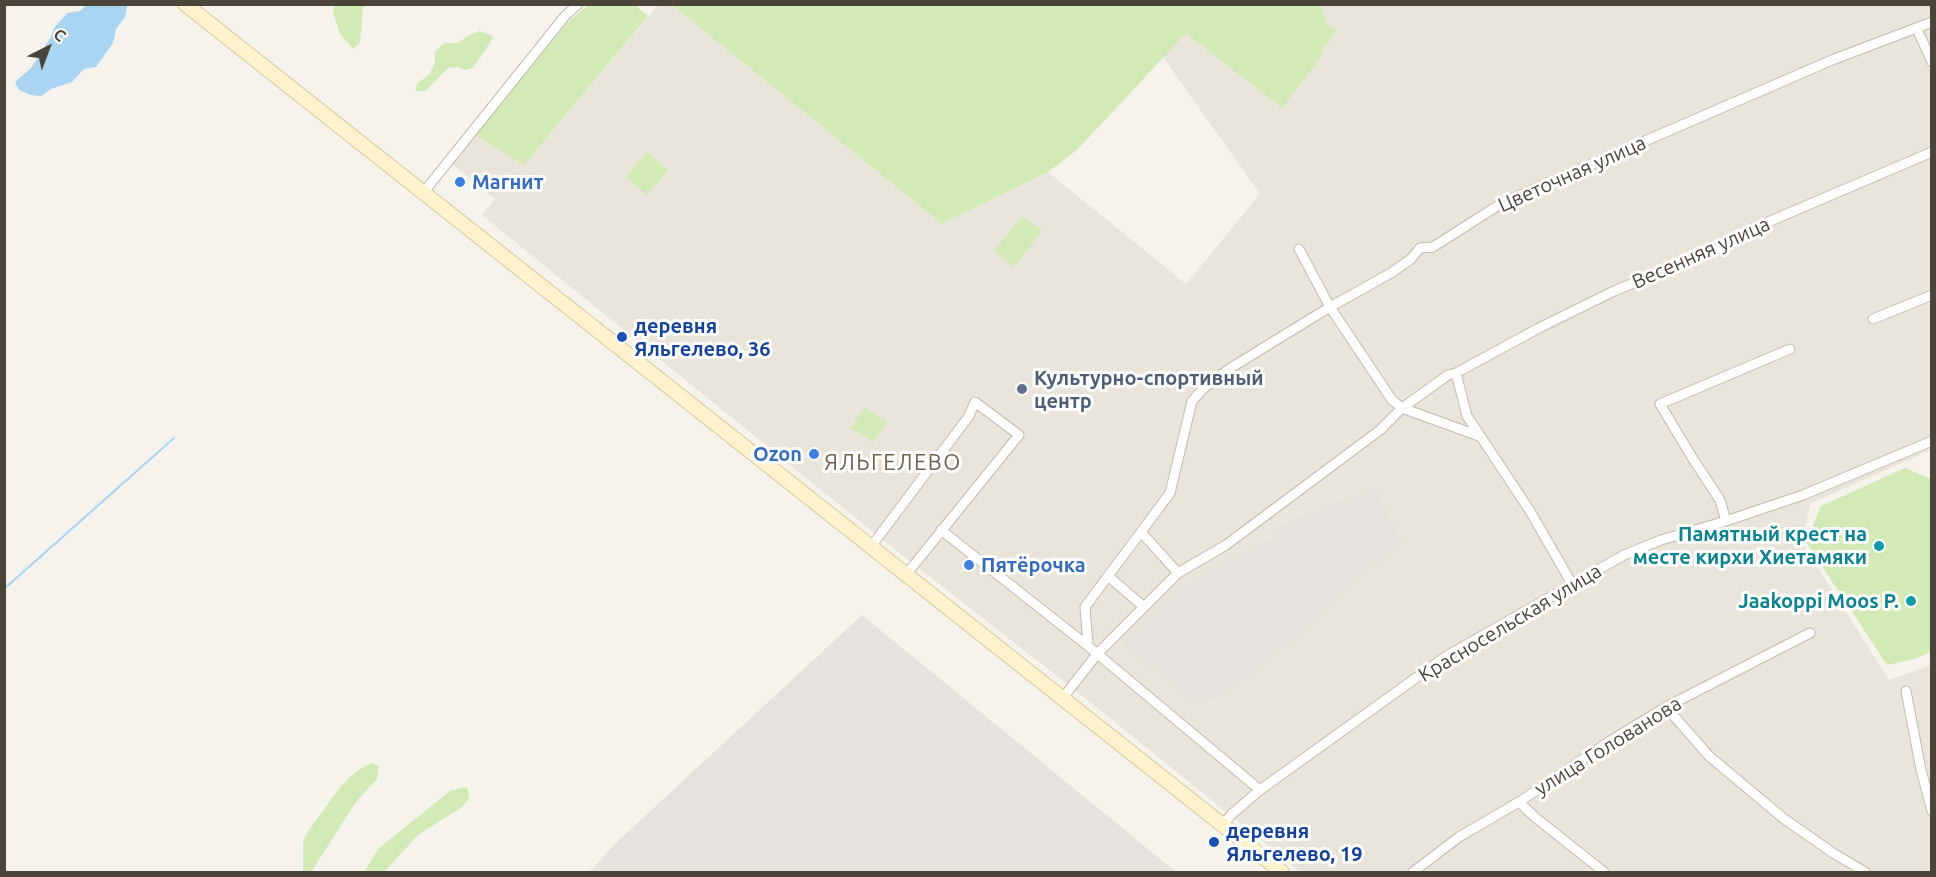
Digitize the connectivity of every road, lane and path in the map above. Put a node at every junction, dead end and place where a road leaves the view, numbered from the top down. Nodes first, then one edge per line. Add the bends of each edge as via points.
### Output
1 (185, 4) edge
2 (578, 4) edge
3 (1932, 22) edge
4 (1917, 29) junction
5 (1932, 62) edge
6 (1932, 152) edge
7 (423, 193) junction
8 (1299, 249) dead end
9 (1932, 295) edge
10 (1330, 307) junction
11 (1873, 319) dead end
12 (1790, 349) dead end
13 (1456, 373) junction
14 (1402, 408) junction
15 (1479, 435) junction
16 (1932, 441) edge
17 (1726, 522) junction
18 (941, 530) junction
19 (1141, 532) junction
20 (870, 548) junction
21 (1178, 573) junction
22 (906, 576) junction
23 (1108, 576) junction
24 (1572, 584) junction
25 (1144, 607) junction
26 (1810, 633) dead end
27 (1088, 646) junction
28 (1097, 654) junction
29 (1906, 691) dead end
30 (1062, 699) junction
31 (1666, 707) junction
32 (1260, 790) junction
33 (1519, 802) junction
34 (1932, 811) edge
35 (1222, 825) junction
36 (1282, 873) edge
37 (1413, 873) edge
38 (1604, 873) edge
39 (1865, 873) edge

1 - 7 main road
2 - 7 street
3 - 4 street, Цветочная улица
4 - 5 street
4 - 10 street, Цветочная улица via 1832,60 1502,203 1433,247 1420,248 1412,259 1391,273
6 - 13 street, Весенняя улица via 1614,291
7 - 20 main road
8 - 10 street
9 - 11 street
10 - 14 street via 1392,400
10 - 19 street, Цветочная улица via 1229,369 1192,401 1170,493
12 - 17 street via 1660,404 1720,500
13 - 14 street, Весенняя улица
13 - 15 street via 1467,416
14 - 15 street
14 - 21 street, Весенняя улица via 1380,429 1226,545
15 - 24 street via 1530,511
16 - 17 street, Красносельская улица via 1803,495
17 - 24 street, Красносельская улица via 1661,540
18 - 20 street via 1019,435 975,402 969,416
18 - 22 street
18 - 27 street
19 - 21 street
19 - 23 street, Цветочная улица
20 - 22 main road
21 - 25 street, Весенняя улица
22 - 30 main road
23 - 25 street
23 - 27 street, Цветочная улица via 1085,608
24 - 32 street, Красносельская улица via 1445,657
25 - 28 street, Весенняя улица
26 - 31 street, улица Голованова
27 - 28 street
28 - 30 street, Весенняя улица
28 - 32 street
29 - 34 street
30 - 35 main road
31 - 33 street, улица Голованова
31 - 39 street via 1709,756 1783,818
32 - 35 street, Красносельская улица
33 - 37 street, улица Голованова via 1459,837
33 - 38 street
35 - 36 main road

